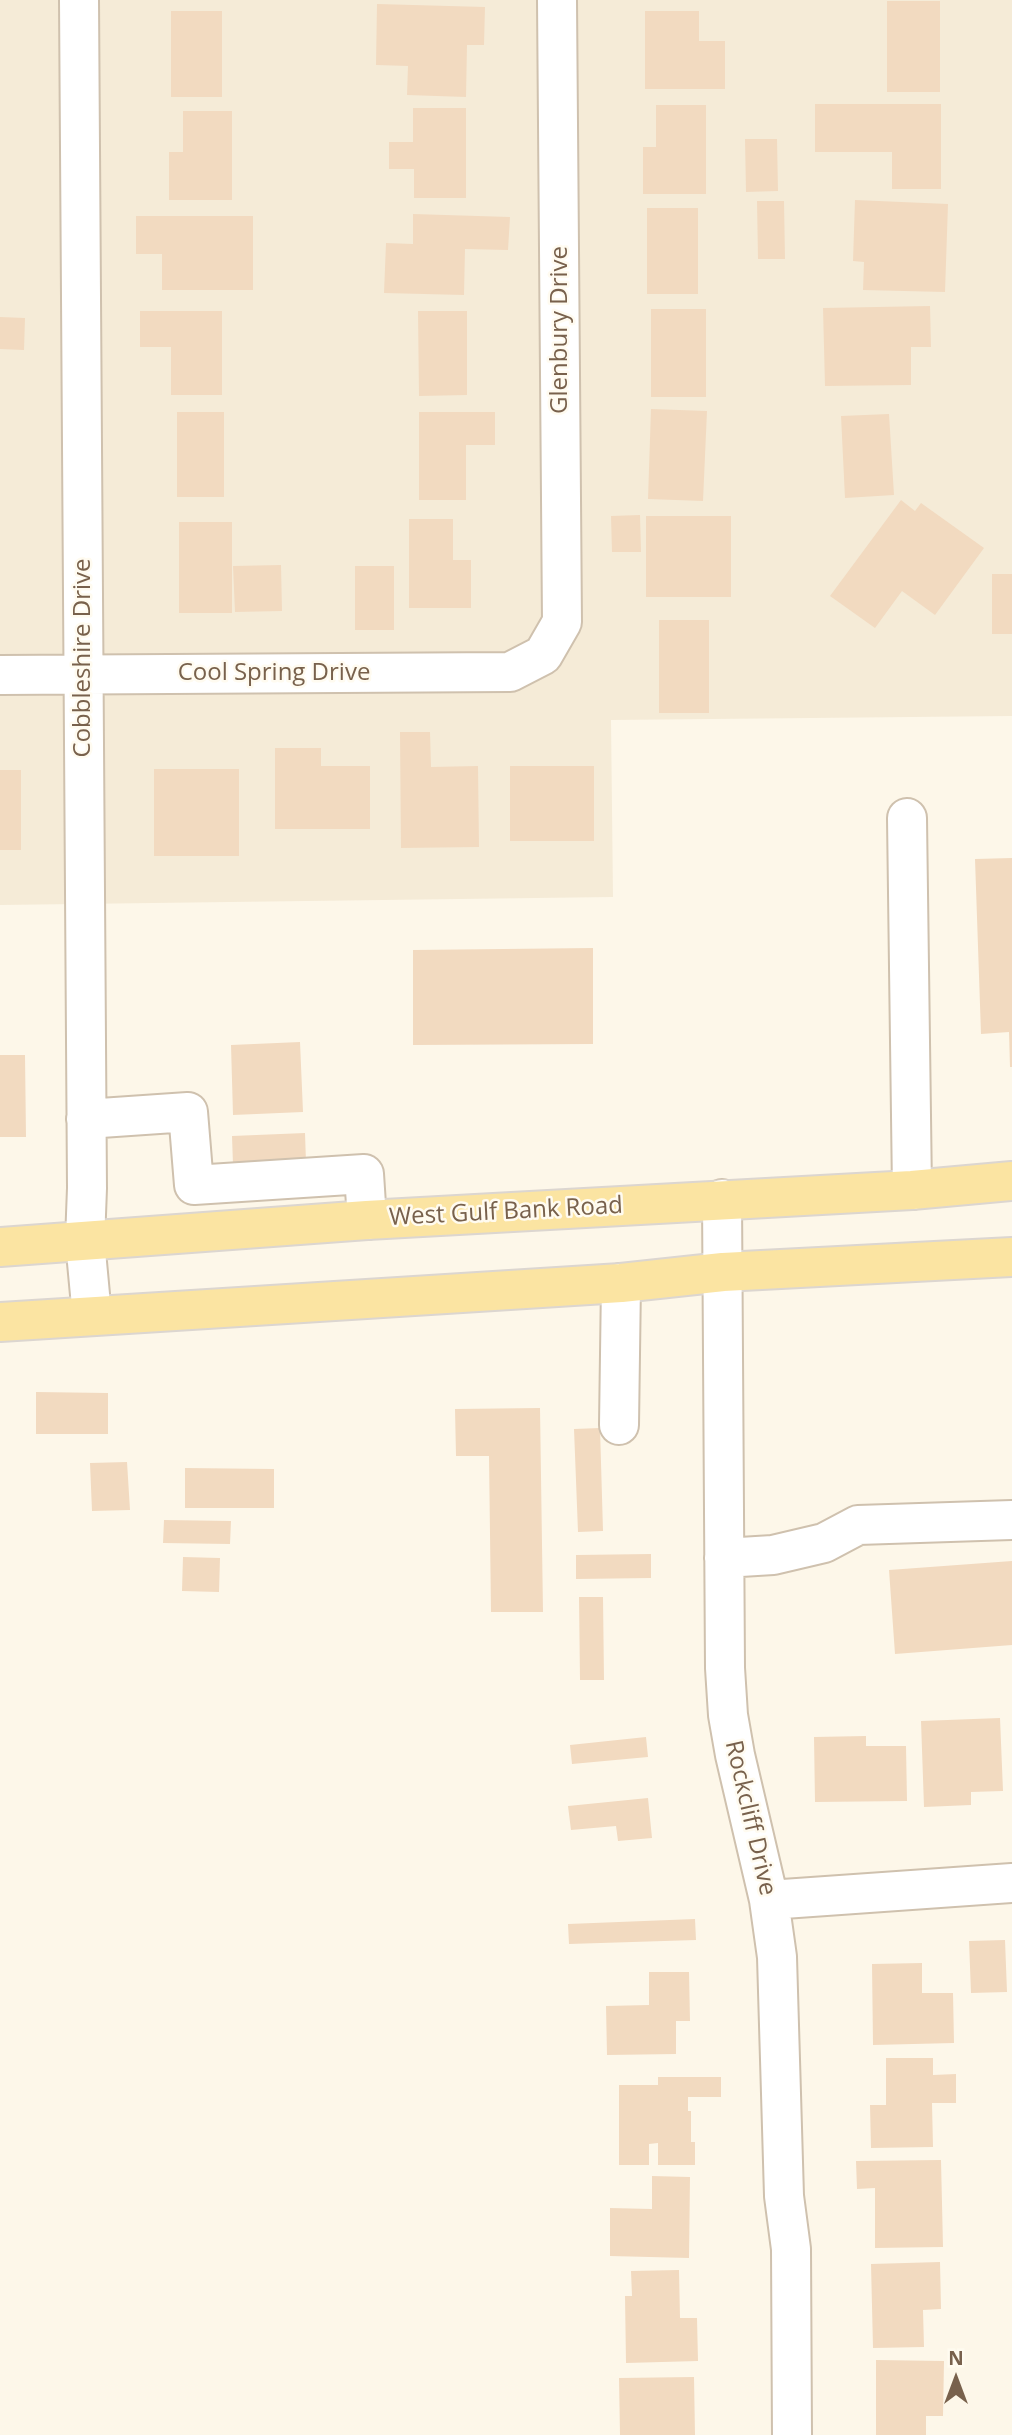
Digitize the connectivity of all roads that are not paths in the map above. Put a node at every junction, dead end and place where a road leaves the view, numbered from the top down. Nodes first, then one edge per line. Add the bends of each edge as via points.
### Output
1 (79, 0) edge
2 (557, 0) edge
3 (543, 655) joint
4 (83, 674) junction
5 (0, 675) edge
6 (907, 818) dead end
7 (86, 1119) junction
8 (1012, 1181) edge
9 (912, 1190) junction
10 (722, 1199) junction
11 (367, 1220) junction
12 (85, 1241) junction
13 (0, 1247) edge
14 (1012, 1257) edge
15 (723, 1272) junction
16 (621, 1283) junction
17 (92, 1316) junction
18 (0, 1322) edge
19 (619, 1425) dead end
20 (1012, 1520) edge
21 (724, 1558) junction
22 (1012, 1884) edge
23 (769, 1900) junction
24 (792, 2435) edge

1 - 4 street, Cobbleshire Drive
2 - 3 street, Glenbury Drive via 562,622
3 - 4 street, Cool Spring Drive via 509,672
4 - 5 street, Cool Spring Drive
4 - 7 street, Cobbleshire Drive
6 - 9 street
7 - 11 street via 188,1112 194,1185 365,1174
7 - 12 street, Cobbleshire Drive
8 - 9 main road, West Gulf Bank Road
9 - 10 main road, West Gulf Bank Road
10 - 11 main road, West Gulf Bank Road
10 - 15 street, Rockcliff Drive
11 - 12 main road, West Gulf Bank Road
12 - 13 main road, West Gulf Bank Road
12 - 17 street, Cobbleshire Drive
14 - 15 main road
15 - 16 main road
15 - 21 street, Rockcliff Drive
16 - 17 main road
16 - 19 street
17 - 18 main road
20 - 21 street via 858,1525 824,1543 772,1555
21 - 23 street, Rockcliff Drive via 728,1715
22 - 23 street
23 - 24 street, Rockcliff Drive via 777,1957 784,2196 791,2249

